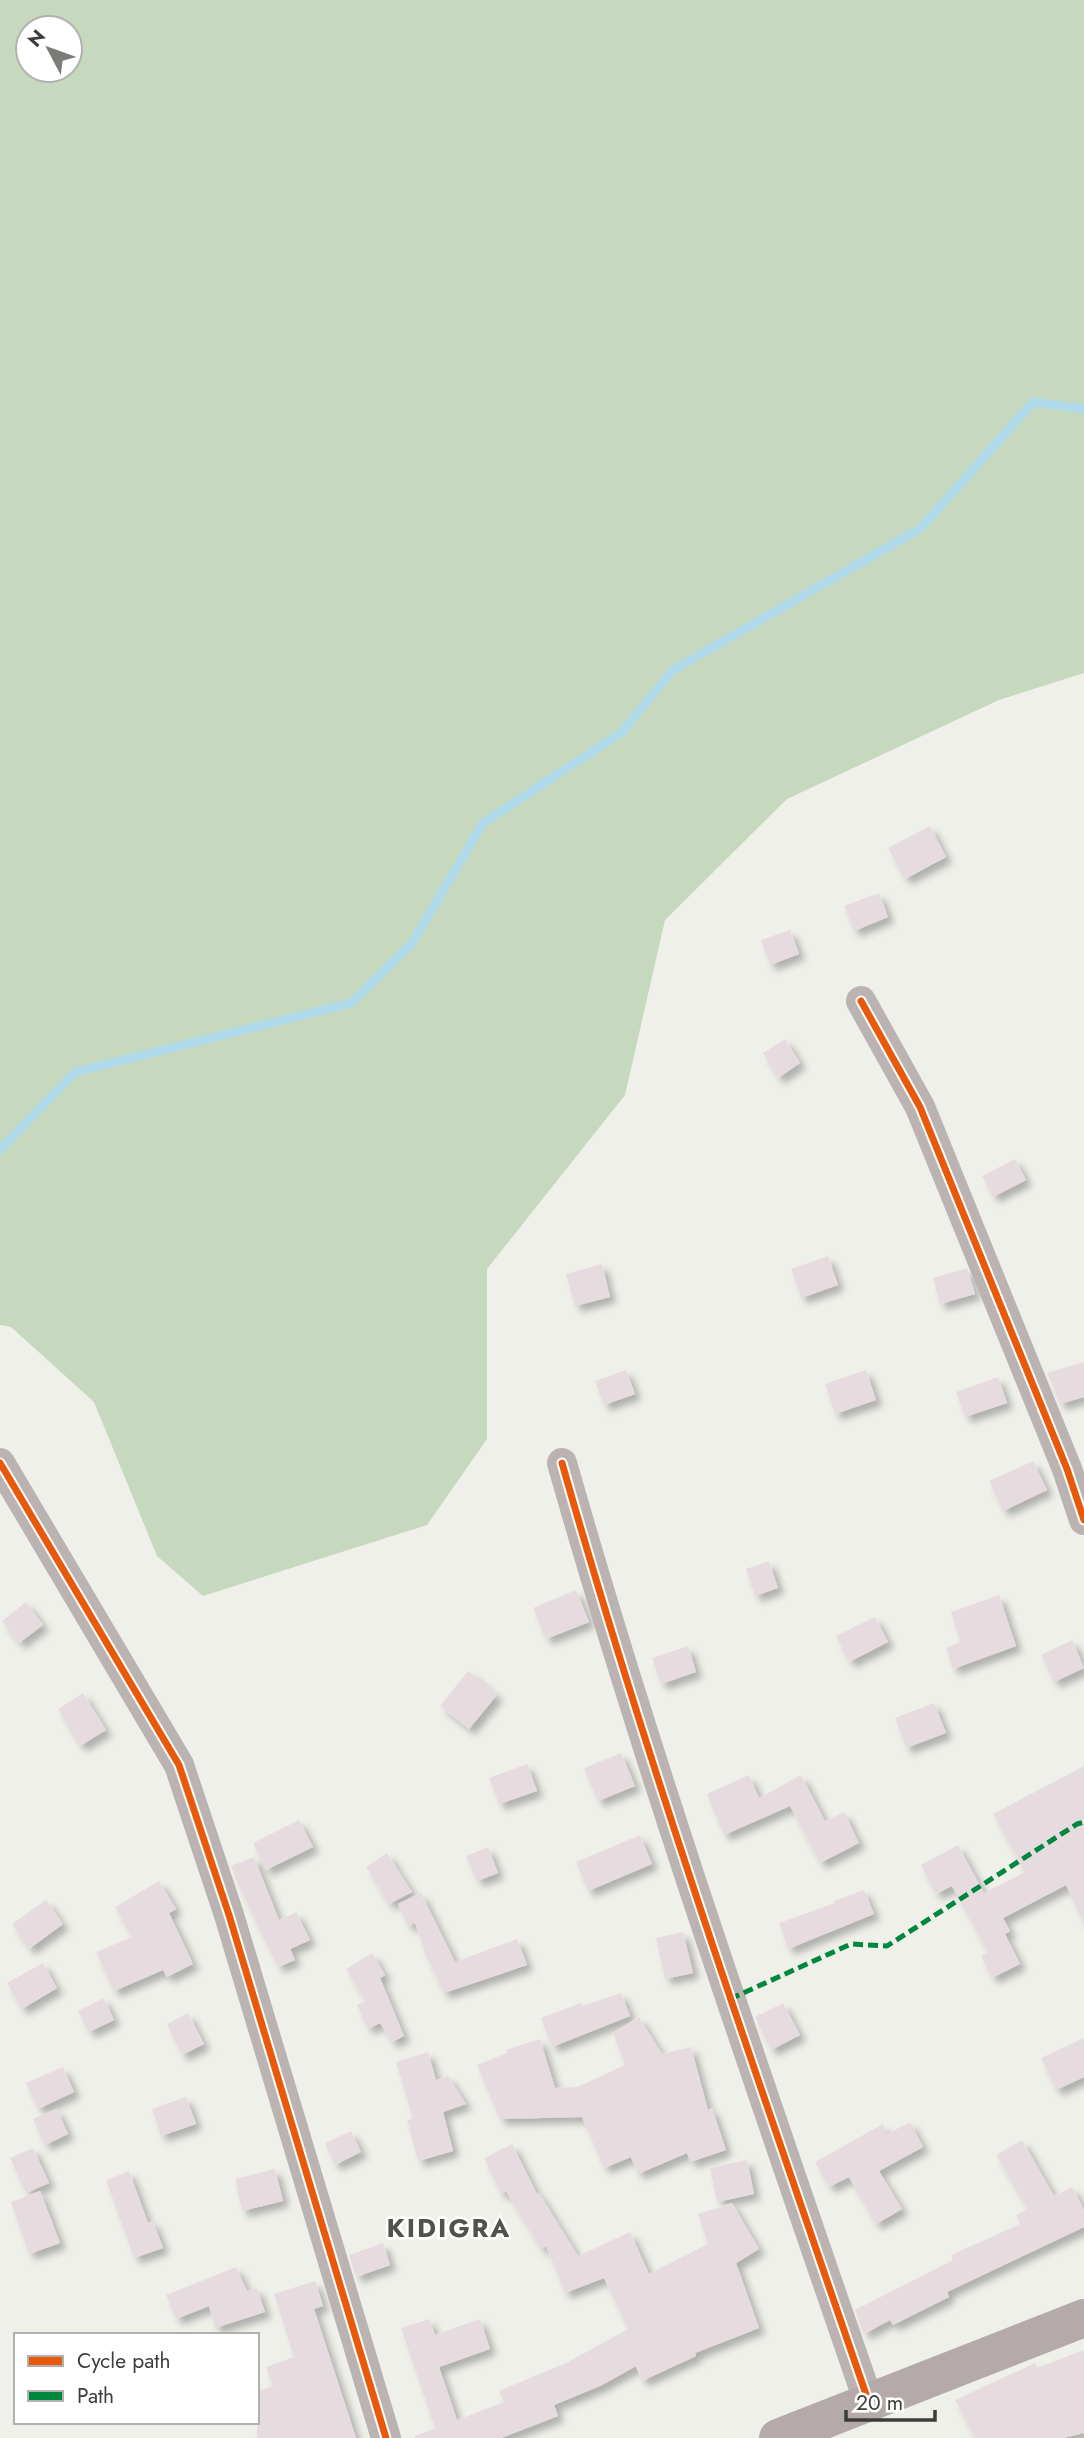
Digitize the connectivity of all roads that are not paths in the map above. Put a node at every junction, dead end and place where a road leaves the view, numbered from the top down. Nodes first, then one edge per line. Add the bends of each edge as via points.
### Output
1 (861, 1001) dead end
2 (0, 1463) edge
3 (562, 1463) dead end
4 (1084, 1520) edge
5 (1084, 2318) edge
6 (869, 2403) junction
7 (386, 2438) edge
8 (778, 2438) edge

1 - 4 street via 920,1107
2 - 7 street via 179,1765 229,1915
3 - 6 street via 730,1999
5 - 6 main road
6 - 8 main road

